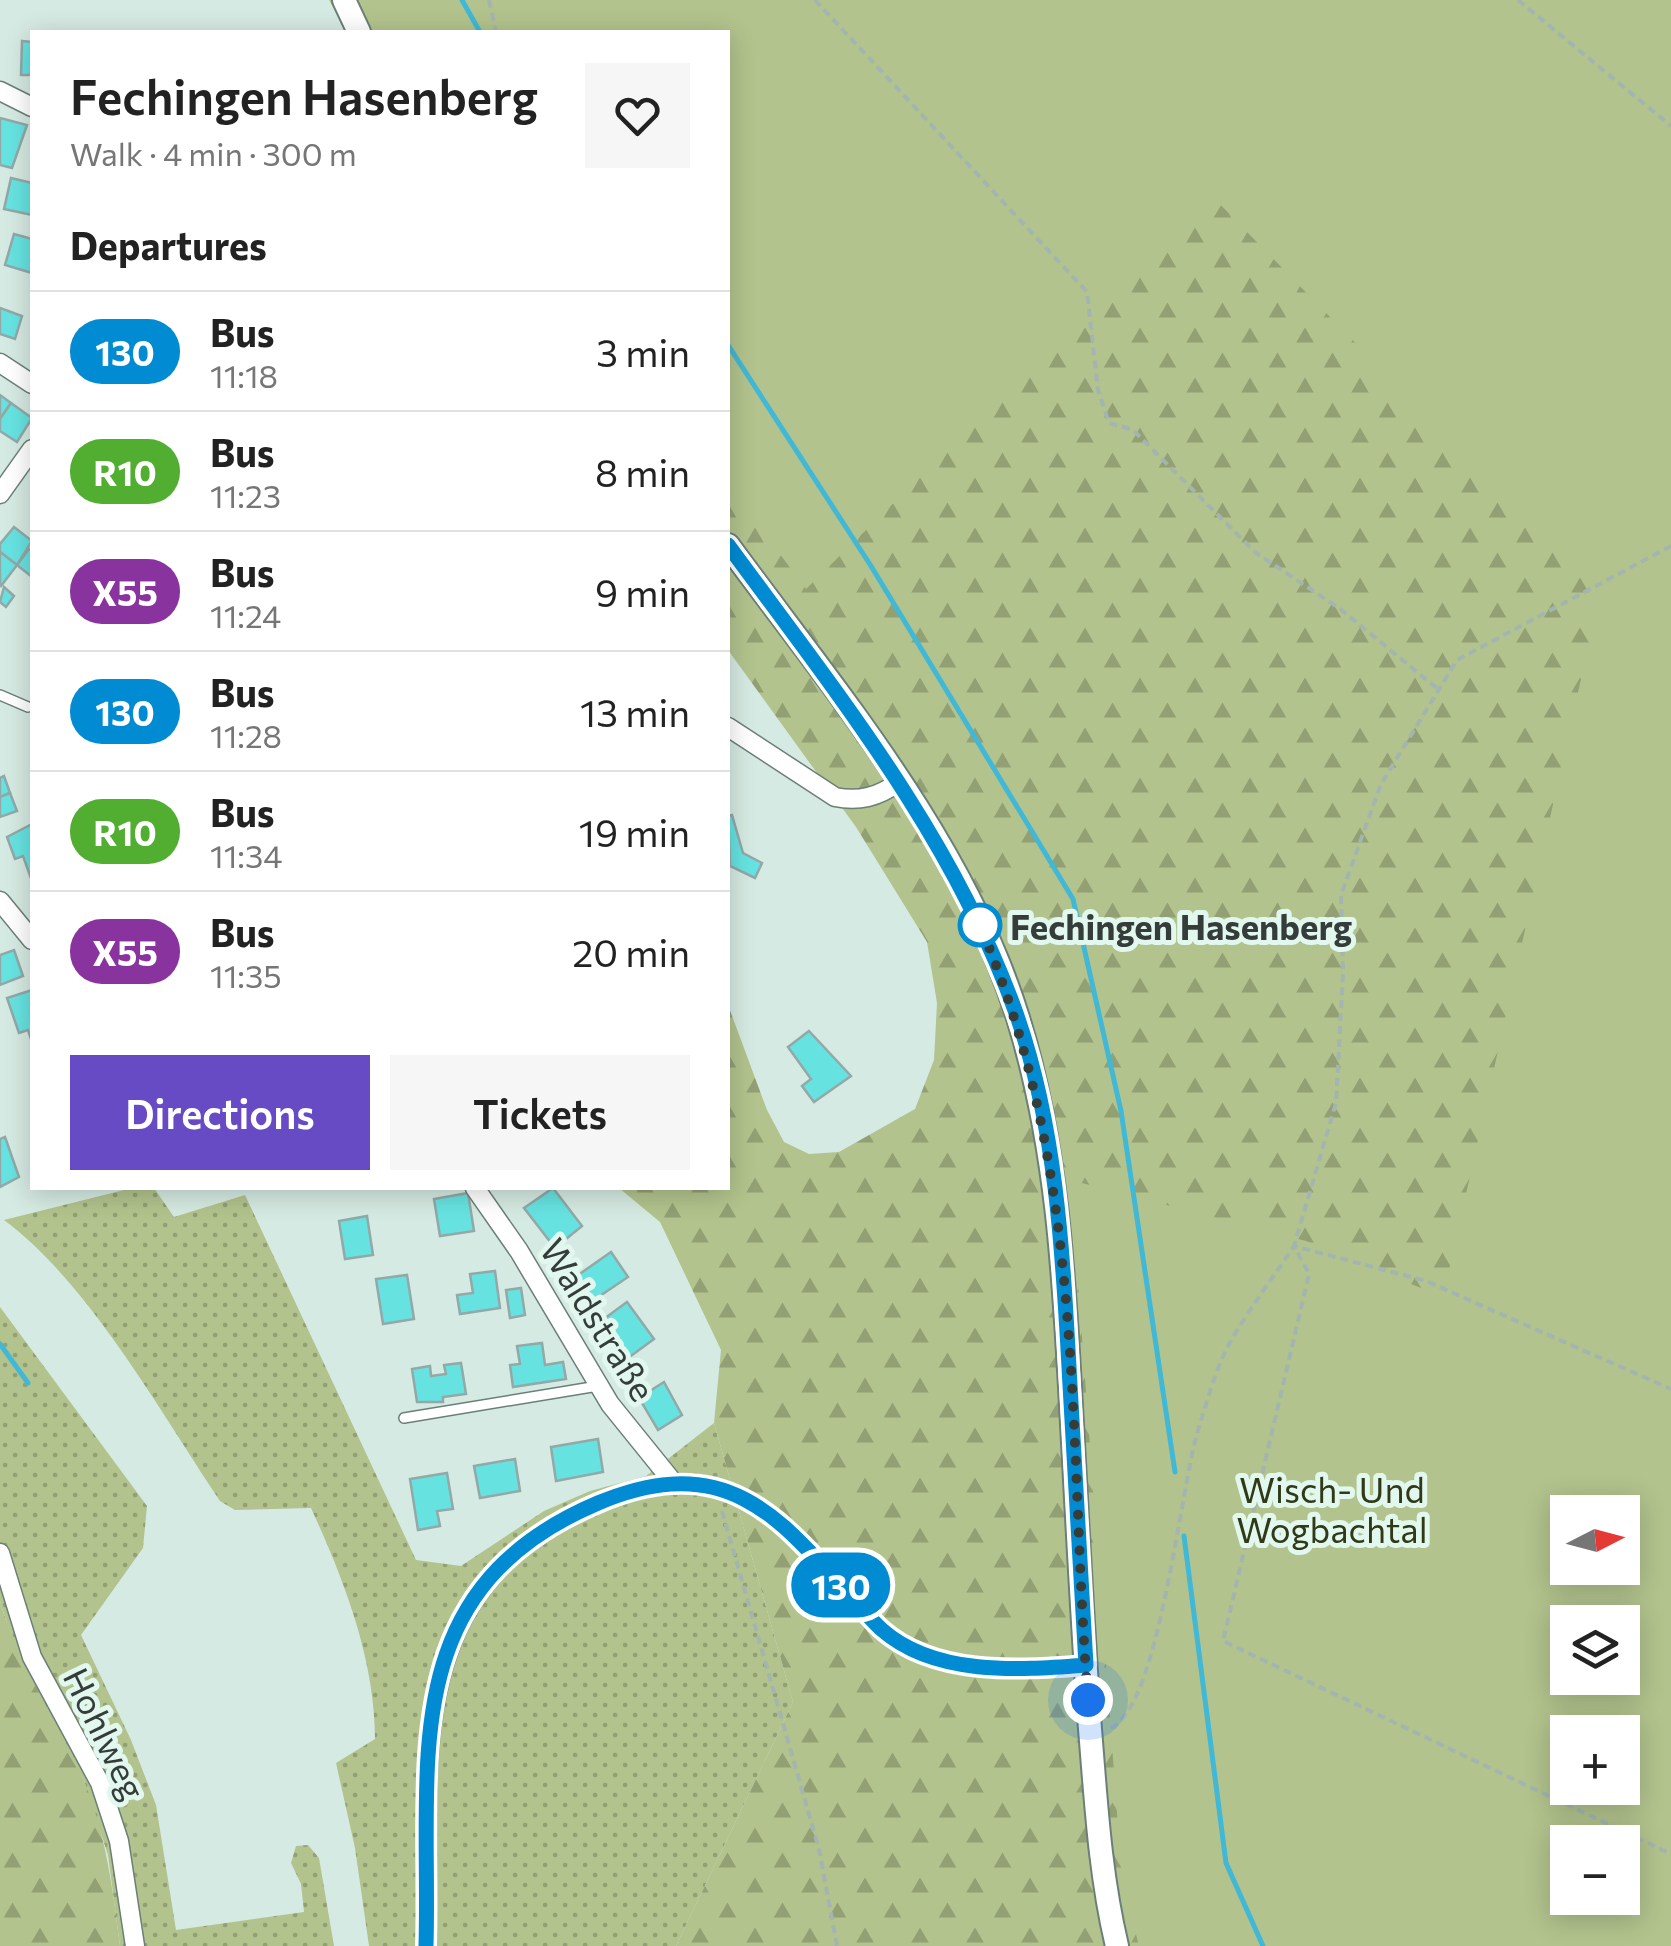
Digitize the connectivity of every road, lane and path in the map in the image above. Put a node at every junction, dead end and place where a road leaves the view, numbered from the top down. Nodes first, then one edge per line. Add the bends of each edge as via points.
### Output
1 (344, 0) edge
2 (488, 0) edge
3 (815, 0) edge
4 (1518, 0) edge
5 (359, 30) edge
6 (496, 30) edge
7 (0, 91) edge
8 (30, 106) edge
9 (1671, 126) edge
10 (0, 363) edge
11 (30, 383) edge
12 (30, 452) edge
13 (0, 494) edge
14 (1671, 546) edge
15 (730, 548) edge
16 (1439, 690) junction
17 (0, 696) edge
18 (28, 707) dead end
19 (730, 728) edge
20 (899, 782) junction
21 (0, 901) edge
22 (30, 938) edge
23 (475, 1190) edge
24 (1294, 1246) junction
25 (598, 1386) junction
26 (1671, 1389) edge
27 (404, 1418) dead end
28 (672, 1482) junction
29 (716, 1487) junction
30 (0, 1553) edge
31 (1086, 1665) junction
32 (1091, 1736) junction
33 (1671, 1854) edge
34 (135, 1946) edge
35 (426, 1946) edge
36 (837, 1946) edge
37 (1117, 1946) edge

1 - 5 main road
2 - 6 path
3 - 16 path via 1087,292 1098,390 1109,423 1133,430 1256,554 1339,608
4 - 9 path
7 - 8 street
10 - 11 street
12 - 13 street
14 - 16 path via 1458,660
15 - 20 main road
16 - 24 path via 1381,784 1340,895 1336,1103
17 - 18 lane
19 - 20 street via 834,797 854,801
20 - 31 main road via 950,863 998,965 1050,1152 1063,1250
21 - 22 street
23 - 25 street, Waldstraße
24 - 26 path via 1426,1282
24 - 32 path via 1226,1349 1197,1432 1155,1650 1136,1701 1122,1723
24 - 33 path via 1310,1274 1223,1641
25 - 27 lane
25 - 28 street, Waldstraße
28 - 29 street
28 - 35 street via 561,1519 531,1536 479,1591 451,1641 434,1690 426,1763
29 - 31 street via 790,1530 884,1632 921,1651 996,1670
29 - 36 path via 819,1849
30 - 34 street, Hohlweg via 32,1656 104,1797 119,1841
31 - 32 main road
32 - 37 main road via 1104,1895

